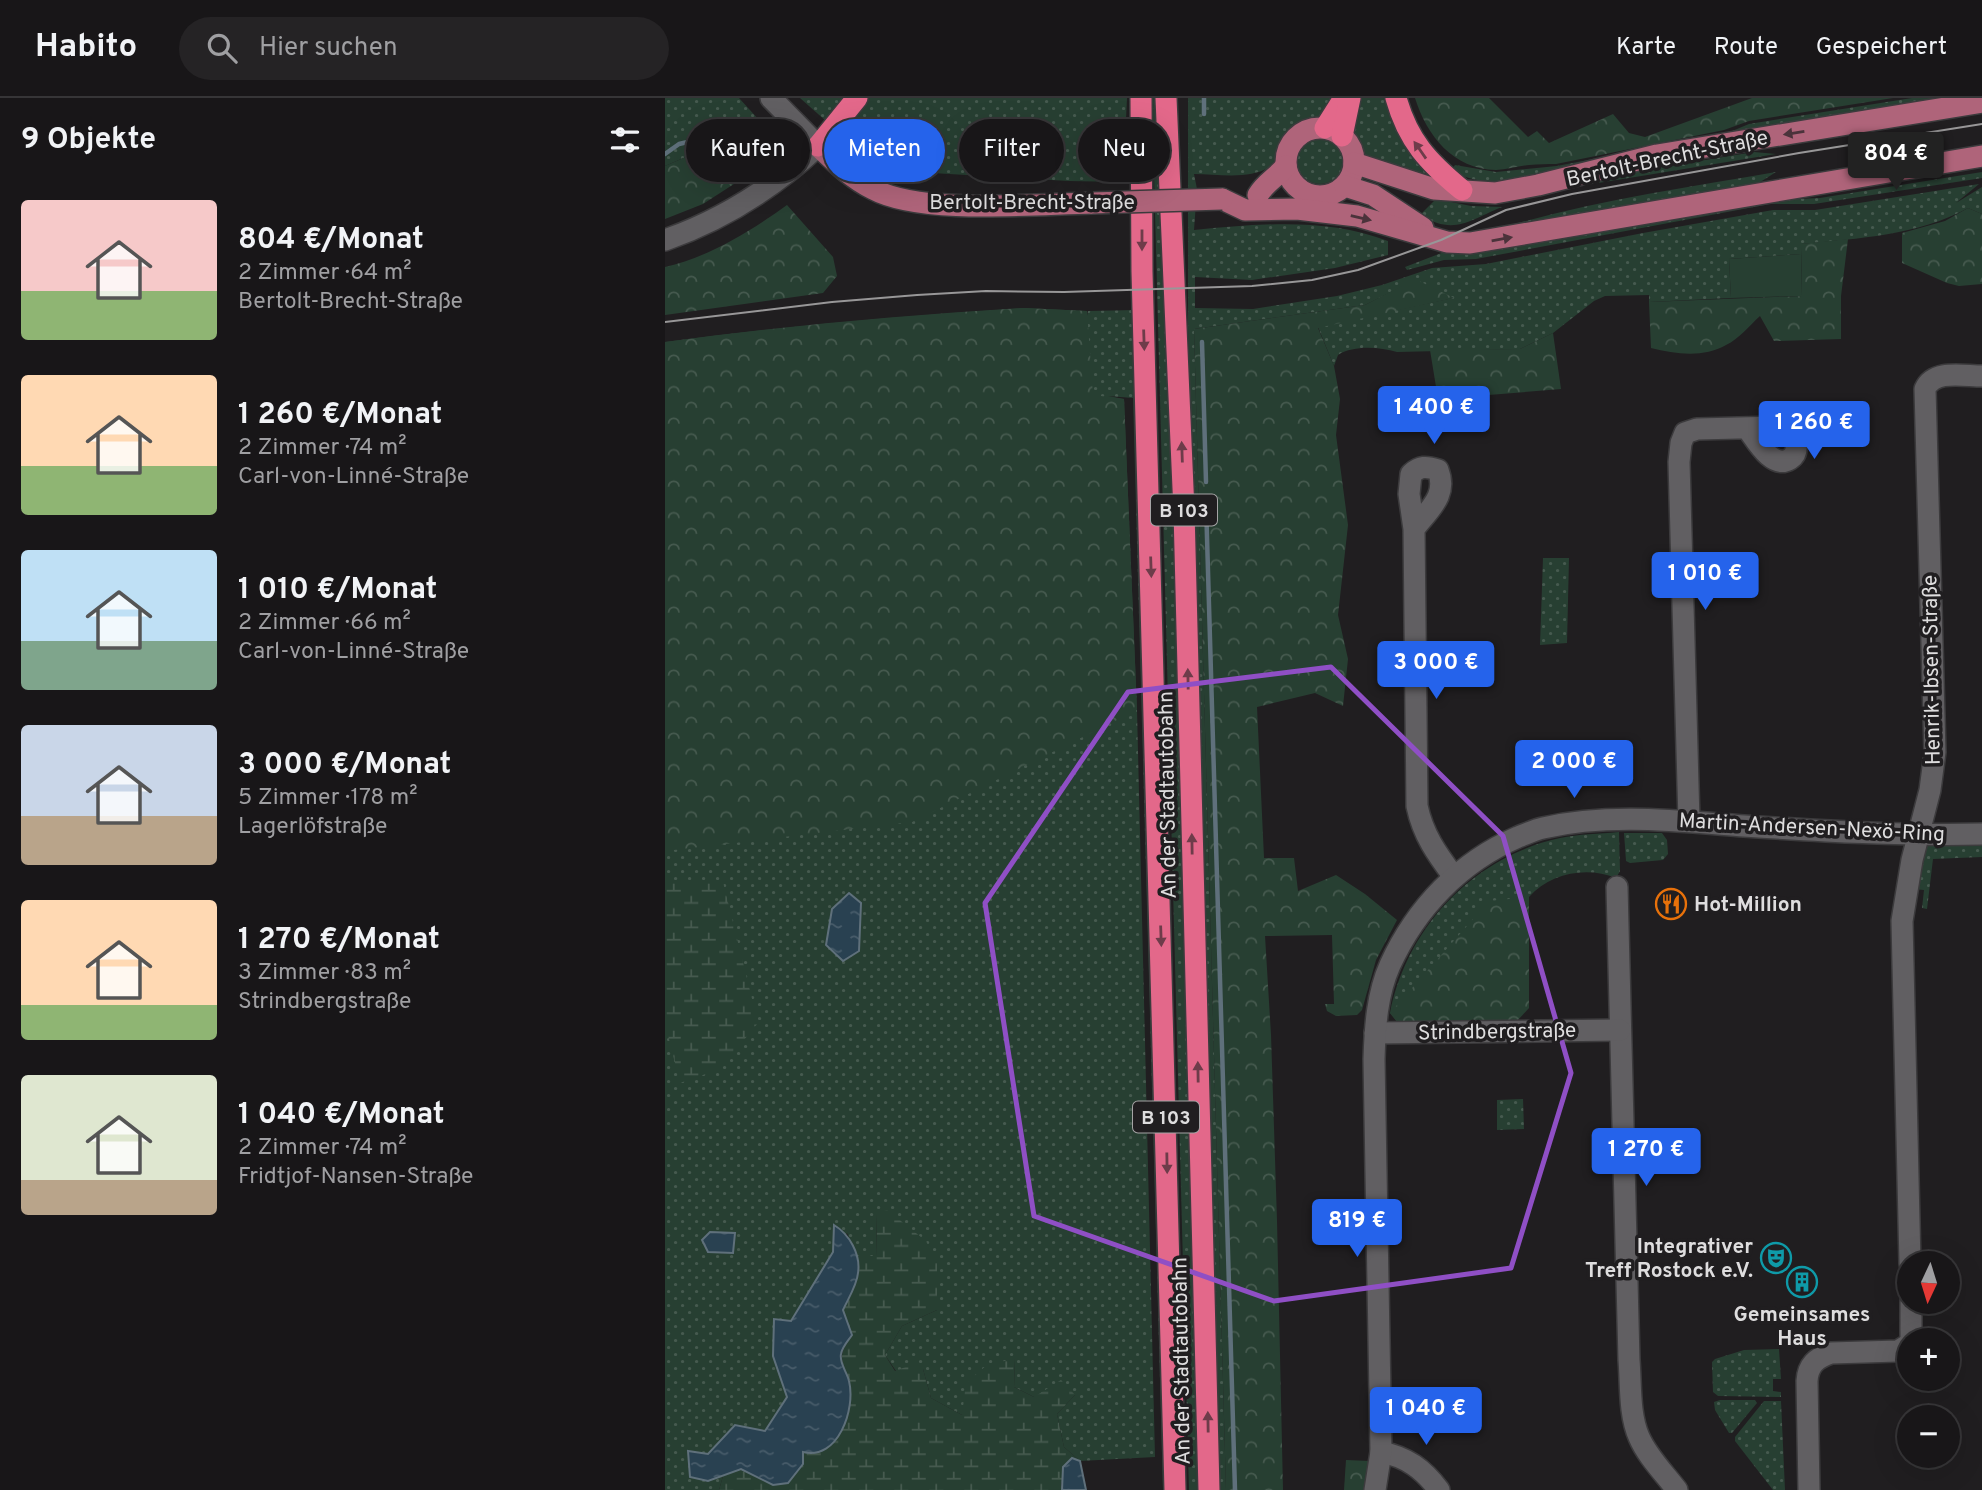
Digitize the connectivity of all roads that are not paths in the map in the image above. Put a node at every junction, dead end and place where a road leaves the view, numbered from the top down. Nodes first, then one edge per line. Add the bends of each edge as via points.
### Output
1 (771, 98) edge
2 (857, 98) edge
3 (1141, 98) edge
4 (1166, 98) edge
5 (1344, 98) edge
6 (1350, 98) edge
7 (1396, 98) edge
8 (1982, 102) edge
9 (1334, 132) junction
10 (818, 146) junction
11 (1982, 156) edge
12 (1354, 163) junction
13 (1286, 166) junction
14 (1345, 186) junction
15 (1462, 190) junction
16 (1301, 191) junction
17 (1258, 195) junction
18 (1222, 199) junction
19 (1435, 237) junction
20 (665, 240) edge
21 (1982, 376) edge
22 (1747, 428) dead end
23 (1414, 528) dead end
24 (1689, 821) junction
25 (1919, 833) junction
26 (1982, 834) edge
27 (1454, 877) junction
28 (1617, 887) dead end
29 (1620, 1030) junction
30 (1375, 1033) junction
31 (1910, 1251) edge
32 (1897, 1351) edge
33 (1381, 1452) junction
34 (1175, 1490) edge
35 (1209, 1490) edge
36 (1375, 1490) edge
37 (1439, 1490) edge
38 (1677, 1490) edge
39 (1809, 1490) edge

1 - 10 street
2 - 10 highway
3 -> 34 highway, An der Stadtautobahn / B 103
35 -> 4 highway, An der Stadtautobahn / B 103 via 1184,511
5 - 9 highway
6 - 9 highway
15 -> 7 highway via 1427,160 1406,128
8 -> 15 main road, Bertolt-Brecht-Straße via 1657,155 1511,191
9 - 12 main road via 1351,148
9 - 13 main road via 1307,130 1293,141
10 - 18 main road, Bertolt-Brecht-Straße, bridge via 873,190 903,200 936,204
10 - 20 street via 734,208
19 -> 11 main road, Bertolt-Brecht-Straße via 1455,243 1485,242
12 - 14 main road
12 - 15 main road, Bertolt-Brecht-Straße via 1434,189
13 - 16 main road
13 - 17 main road
14 - 16 main road, Bertolt-Brecht-Straße via 1324,196
14 - 19 main road, Bertolt-Brecht-Straße via 1373,195
16 - 17 main road, Bertolt-Brecht-Straße
17 - 18 main road, Bertolt-Brecht-Straße
18 -> 19 main road, Bertolt-Brecht-Straße via 1245,210 1338,213
21 - 25 street, Henrik-Ibsen-Straße via 1936,377 1925,390 1935,752
22 - 24 street via 1697,429 1685,433 1681,443
23 - 27 street via 1417,806 1429,843
24 - 25 street, Martin-Andersen-Nexö-Ring
24 - 27 street, Martin-Andersen-Nexö-Ring via 1578,821 1539,828 1503,844
25 - 26 street, Martin-Andersen-Nexö-Ring
25 - 31 street, Henrik-Ibsen-Straße via 1902,921
27 - 30 street, Martin-Andersen-Nexö-Ring via 1423,910 1390,966
28 - 29 street
29 - 30 street, Strindbergstraße
29 - 38 street via 1634,1418 1645,1449
30 - 33 street, Martin-Andersen-Nexö-Ring
32 - 39 street via 1831,1353 1810,1367
33 - 36 street, Martin-Andersen-Nexö-Ring
33 - 37 street via 1401,1456 1421,1469

